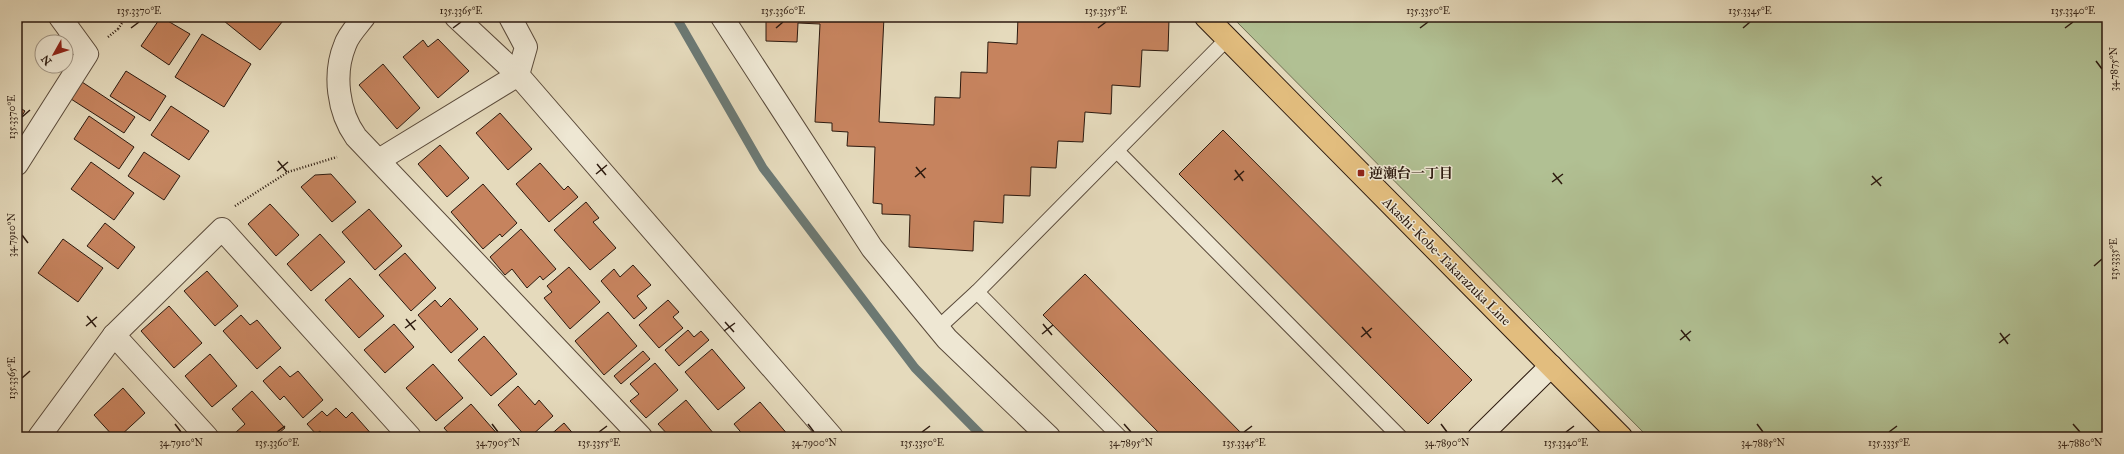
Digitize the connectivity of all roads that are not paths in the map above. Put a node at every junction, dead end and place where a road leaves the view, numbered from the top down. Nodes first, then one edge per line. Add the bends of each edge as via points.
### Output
1 (60, 17) edge
2 (364, 17) edge
3 (456, 17) edge
4 (510, 17) edge
5 (722, 17) edge
6 (1206, 17) edge
7 (1227, 39) junction
8 (518, 75) junction
9 (1117, 151) junction
10 (379, 160) junction
11 (17, 164) edge
12 (977, 292) junction
13 (938, 328) junction
14 (114, 335) junction
15 (1551, 366) junction
16 (39, 437) edge
17 (207, 437) edge
18 (410, 437) edge
19 (640, 437) edge
20 (832, 437) edge
21 (1049, 437) edge
22 (1120, 437) edge
23 (1400, 437) edge
24 (1479, 437) edge
25 (1621, 437) edge

1 - 11 street via 88,54
2 - 10 street via 345,44 338,72 340,99 347,124
3 - 8 street
4 - 8 street via 526,47
5 - 13 street via 872,248
6 - 7 main road, Akashi-Kobe-Takarazuka Line
7 - 9 lane
7 - 15 main road, Akashi-Kobe-Takarazuka Line
8 - 10 street
8 - 20 street
9 - 12 lane
9 - 23 lane
10 - 19 street
12 - 13 lane
12 - 22 lane
13 - 21 street
14 - 16 street
14 - 17 street
14 - 18 street via 222,229
15 - 24 street
15 - 25 main road, Akashi-Kobe-Takarazuka Line

